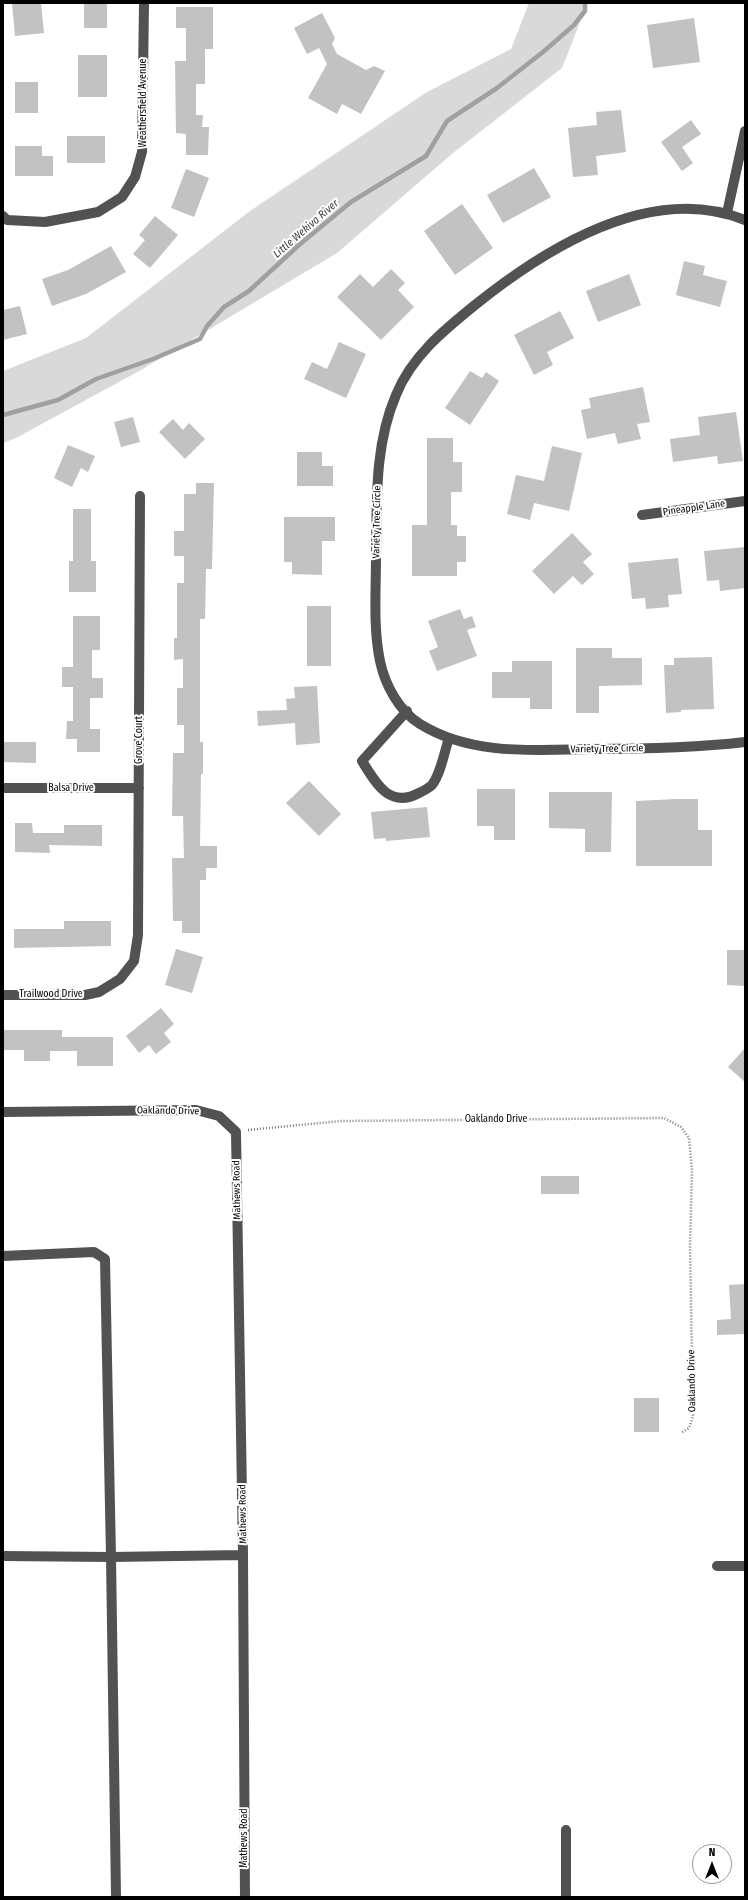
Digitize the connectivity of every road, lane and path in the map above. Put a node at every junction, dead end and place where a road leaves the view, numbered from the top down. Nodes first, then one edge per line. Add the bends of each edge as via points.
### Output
1 (144, 3) edge
2 (745, 131) edge
3 (727, 213) junction
4 (5, 218) edge
5 (745, 220) edge
6 (140, 496) dead end
7 (745, 500) edge
8 (642, 515) dead end
9 (407, 711) junction
10 (449, 738) junction
11 (745, 742) edge
12 (3, 788) edge
13 (139, 788) junction
14 (120, 979) joint
15 (3, 995) edge
16 (3, 1112) edge
17 (236, 1132) junction
18 (3, 1256) edge
19 (681, 1433) dead end
20 (243, 1555) junction
21 (3, 1556) edge
22 (111, 1557) junction
23 (717, 1566) dead end
24 (745, 1566) edge
25 (566, 1830) dead end
26 (116, 1897) edge
27 (245, 1897) edge
28 (566, 1897) edge

1 - 4 street, Weathersfield Avenue via 142,152 135,177 122,197 98,212 45,222
2 - 3 street
3 - 5 street, Variety Tree Circle
3 - 9 street, Variety Tree Circle via 691,209 654,212 615,222 578,236 499,286 451,325 412,367 396,394 384,432 379,465 375,618 383,670 392,696
6 - 13 street, Grove Court
7 - 8 street, Pineapple Lane
9 - 10 street, Variety Tree Circle via 418,724
9 - 10 street via 362,761 380,789 394,797 410,797 432,786
10 - 11 street, Variety Tree Circle via 505,750 680,748
12 - 13 street, Balsa Drive
13 - 14 street, Grove Court via 138,935 134,960
14 - 15 street, Trailwood Drive via 99,992 85,995
16 - 17 street, Oaklando Drive via 196,1110 219,1116
17 - 19 path, Oaklando Drive via 357,1120 664,1118 681,1127 689,1138 692,1170 690,1246 693,1417 689,1428
17 - 20 street, Mathews Road
18 - 22 street via 94,1252 105,1259
20 - 22 street
20 - 27 street, Mathews Road
21 - 22 street
22 - 26 street
23 - 24 street
25 - 28 street

